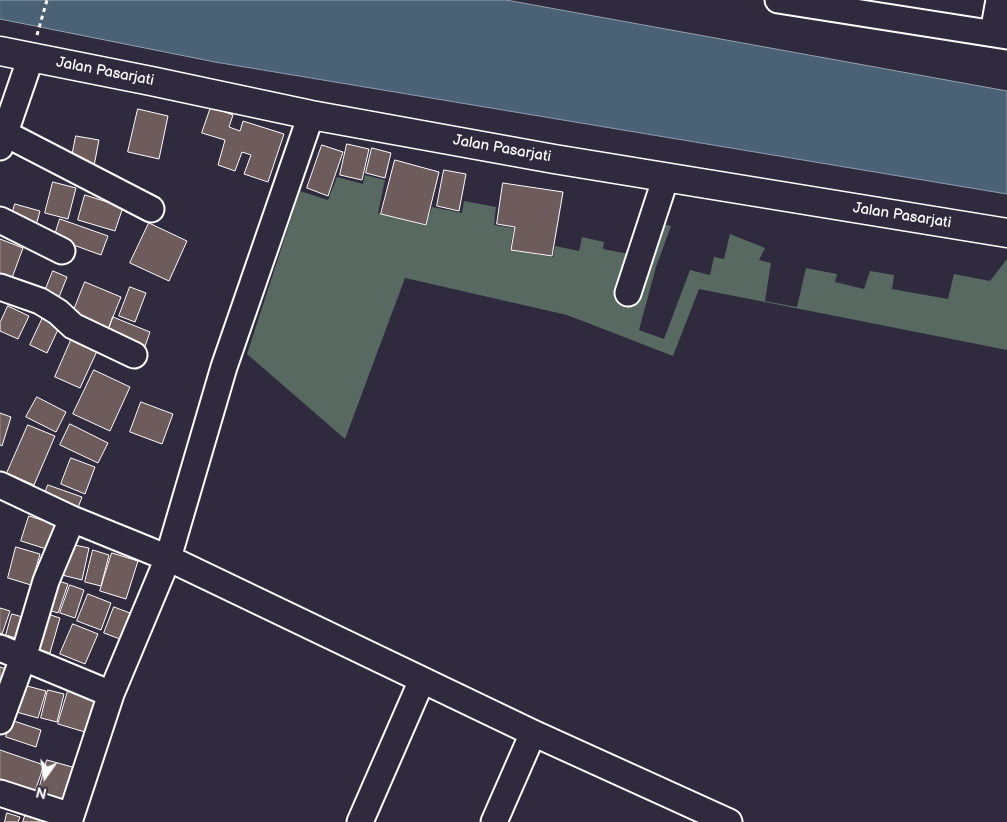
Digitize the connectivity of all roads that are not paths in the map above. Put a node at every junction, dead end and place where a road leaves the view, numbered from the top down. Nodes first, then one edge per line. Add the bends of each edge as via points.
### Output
1 (778, 0) edge
2 (999, 0) edge
3 (1000, 34) edge
4 (34, 47) junction
5 (0, 51) edge
6 (311, 116) junction
7 (3, 141) edge
8 (666, 177) junction
9 (151, 209) dead end
10 (0, 220) edge
11 (1007, 233) edge
12 (62, 251) dead end
13 (0, 287) edge
14 (628, 293) dead end
15 (134, 355) dead end
16 (0, 485) edge
17 (72, 519) junction
18 (168, 558) junction
19 (0, 648) edge
20 (23, 658) junction
21 (422, 680) junction
22 (111, 694) junction
23 (0, 721) edge
24 (533, 734) junction
25 (0, 793) edge
26 (70, 819) edge
27 (726, 821) edge
28 (360, 822) edge
29 (494, 822) edge

1 - 3 street
2 - 3 street
4 - 5 main road, Jalan Pasarjati
4 - 6 main road, Jalan Pasarjati
4 - 7 street
6 - 8 main road, Jalan Pasarjati
6 - 18 street via 224,367
7 - 9 street
8 - 11 main road, Jalan Pasarjati
8 - 14 street
10 - 12 street
13 - 15 street via 40,301 74,326
16 - 17 street
17 - 18 street
17 - 20 street via 46,581
18 - 21 street
18 - 22 street
19 - 20 street
20 - 22 street
20 - 23 street
21 - 24 street
21 - 28 street
22 - 26 street
24 - 27 street
24 - 29 street
25 - 26 street

